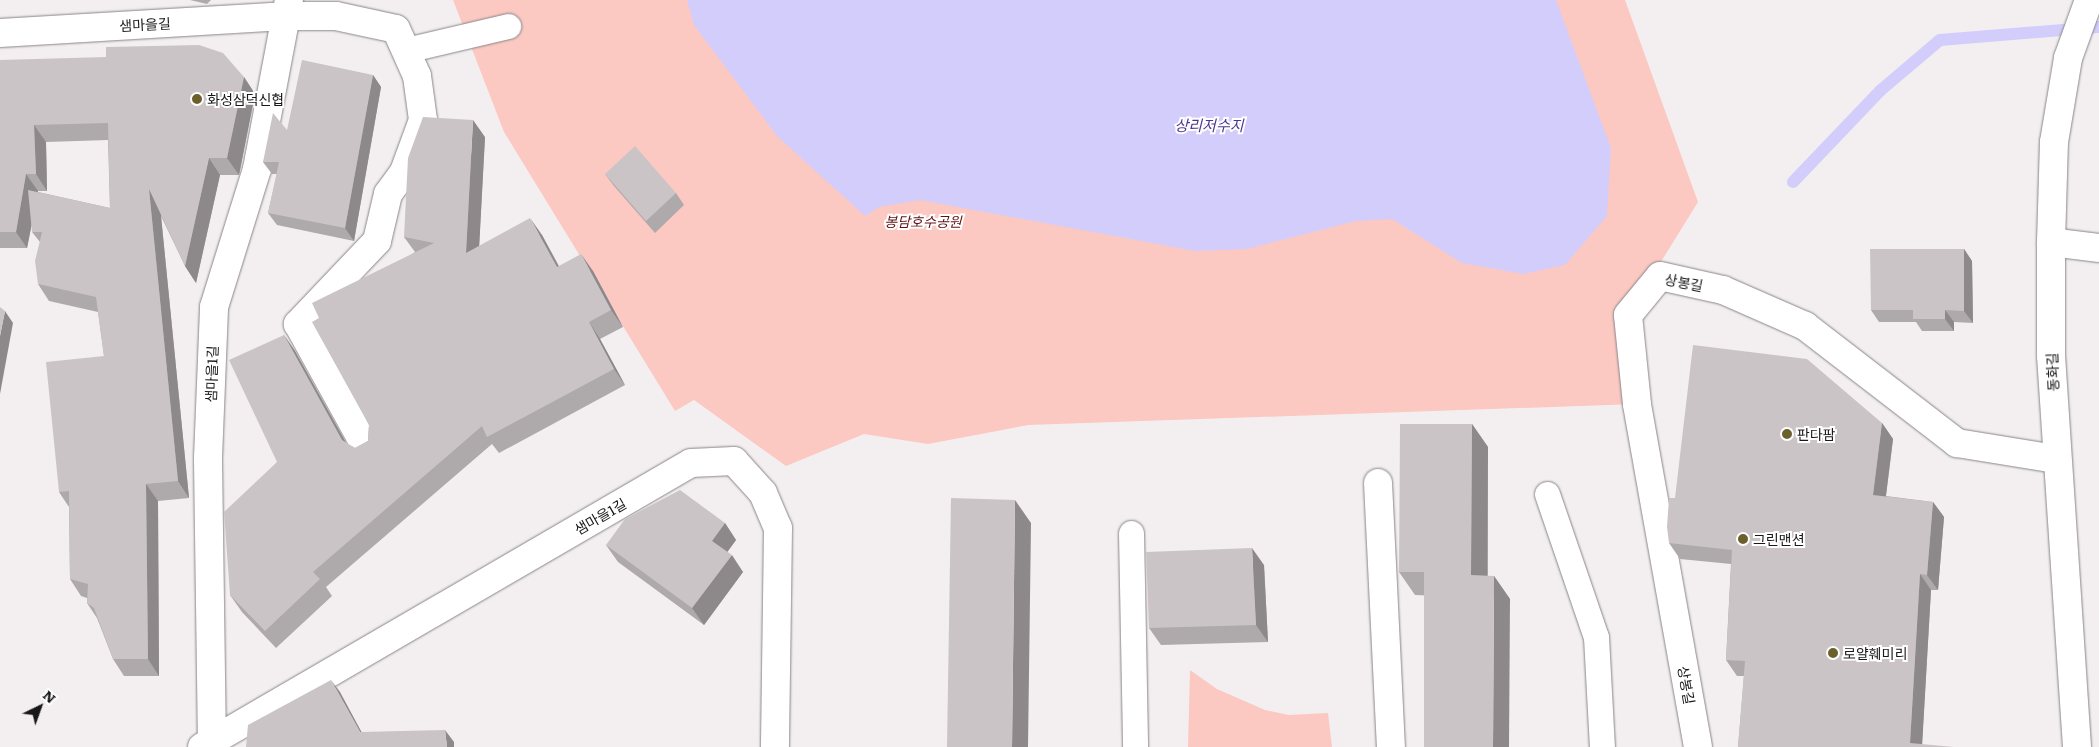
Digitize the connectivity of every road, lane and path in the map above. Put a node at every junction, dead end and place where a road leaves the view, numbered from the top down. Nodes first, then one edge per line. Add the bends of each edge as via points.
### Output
1 (2089, 0) edge
2 (289, 8) edge
3 (508, 26) dead end
4 (0, 33) edge
5 (406, 50) junction
6 (2051, 242) junction
7 (2099, 248) edge
8 (367, 449) edge
9 (2056, 459) junction
10 (1378, 483) dead end
11 (1547, 494) dead end
12 (1131, 533) dead end
13 (209, 745) edge
14 (775, 747) edge
15 (1135, 747) edge
16 (1391, 747) edge
17 (1602, 747) edge
18 (1698, 747) edge
19 (2077, 747) edge

1 - 6 street, 동화길 via 2068,58 2054,142
2 - 4 street, 샘마을길
2 - 5 street via 396,29
2 - 13 street, 샘마을1길 via 257,169 214,307 208,458
3 - 5 lane
5 - 8 street via 417,76 423,120 404,172 388,194 378,241 298,324
6 - 7 street
6 - 9 street, 동화길
9 - 18 street, 상봉길 via 1957,444 1805,326 1723,290 1660,276 1628,315 1637,404
9 - 19 street, 동화길
10 - 16 street
11 - 17 lane via 1596,637
12 - 15 lane
13 - 14 street, 샘마을1길 via 692,463 734,461 762,493 778,528

